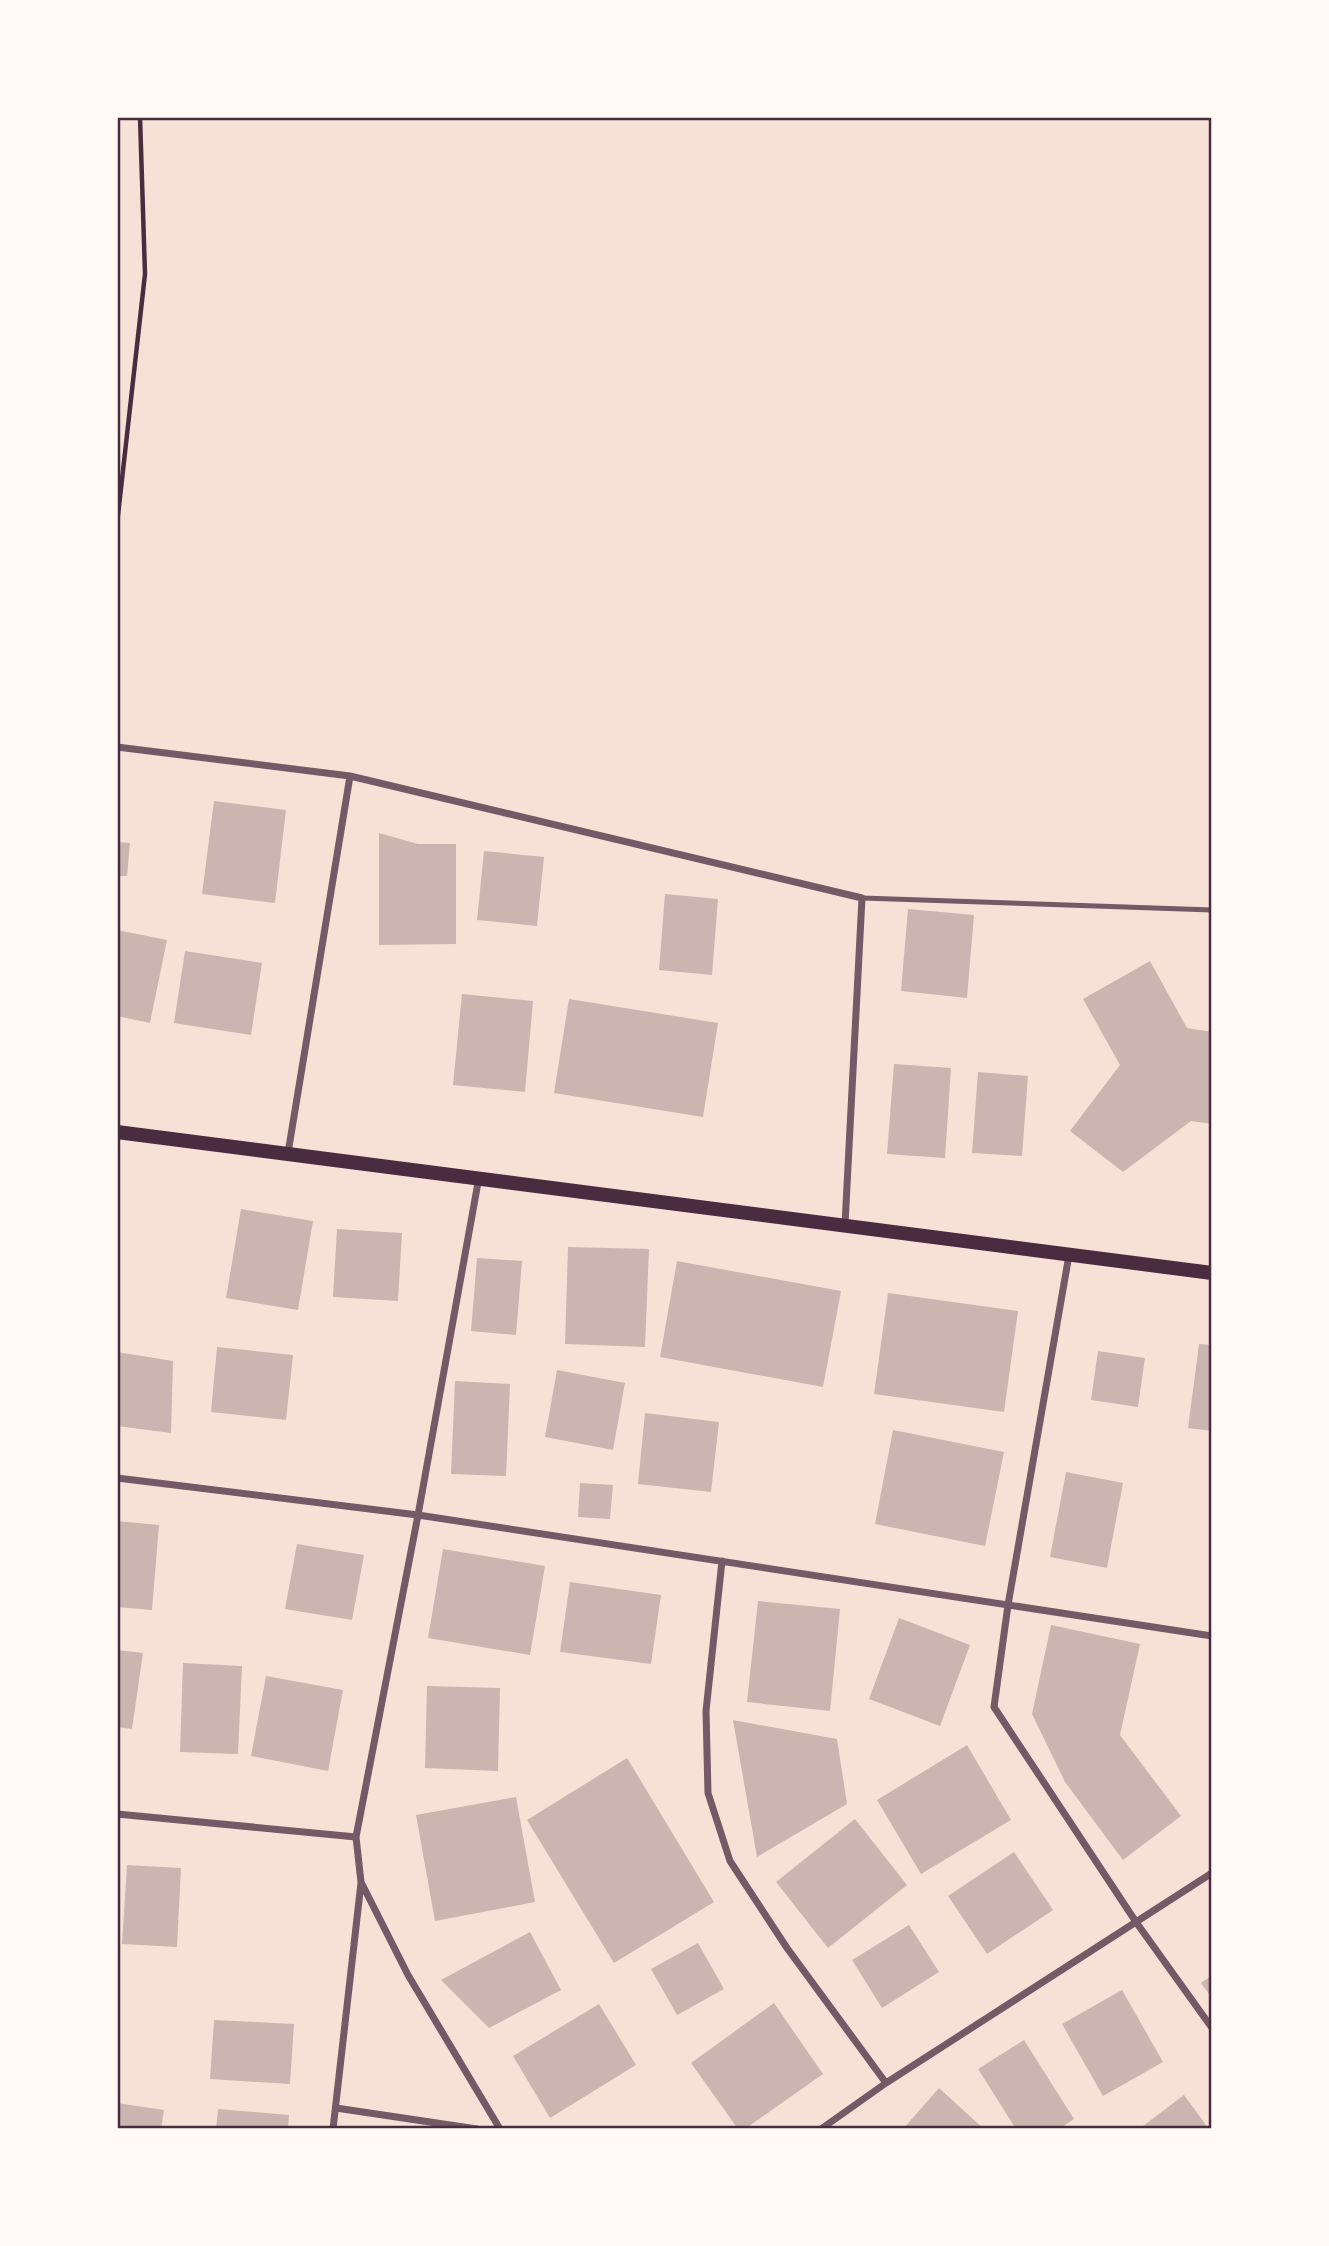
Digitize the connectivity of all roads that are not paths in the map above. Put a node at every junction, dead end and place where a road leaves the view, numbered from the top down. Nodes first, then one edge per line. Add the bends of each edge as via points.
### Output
1 (117, 747) edge
2 (350, 776) junction
3 (862, 898) junction
4 (1212, 909) edge
5 (117, 1132) edge
6 (288, 1153) junction
7 (479, 1177) junction
8 (845, 1224) junction
9 (1069, 1254) junction
10 (1212, 1273) edge
11 (117, 1478) edge
12 (418, 1516) junction
13 (722, 1562) junction
14 (1008, 1605) junction
15 (1212, 1636) edge
16 (117, 1814) edge
17 (356, 1836) junction
18 (1212, 1873) edge
19 (361, 1882) junction
20 (1136, 1922) junction
21 (1212, 2028) edge
22 (886, 2083) junction
23 (336, 2108) junction
24 (333, 2129) edge
25 (477, 2129) edge
26 (500, 2129) edge
27 (821, 2129) edge

1 - 2 street
2 - 3 street
2 - 6 street
3 - 4 lane
3 - 8 street
5 - 6 main road
6 - 7 main road
7 - 8 main road
7 - 12 street
8 - 9 main road
9 - 10 main road
9 - 14 street
11 - 12 street
12 - 13 street
12 - 17 street
13 - 14 street
13 - 22 street via 706,1711 708,1793 730,1861
14 - 15 street
14 - 20 street via 994,1707
16 - 17 street
17 - 19 street
18 - 20 street
19 - 23 street
19 - 26 street via 408,1975
20 - 21 street
20 - 22 street
22 - 27 street
23 - 24 street
23 - 25 street

